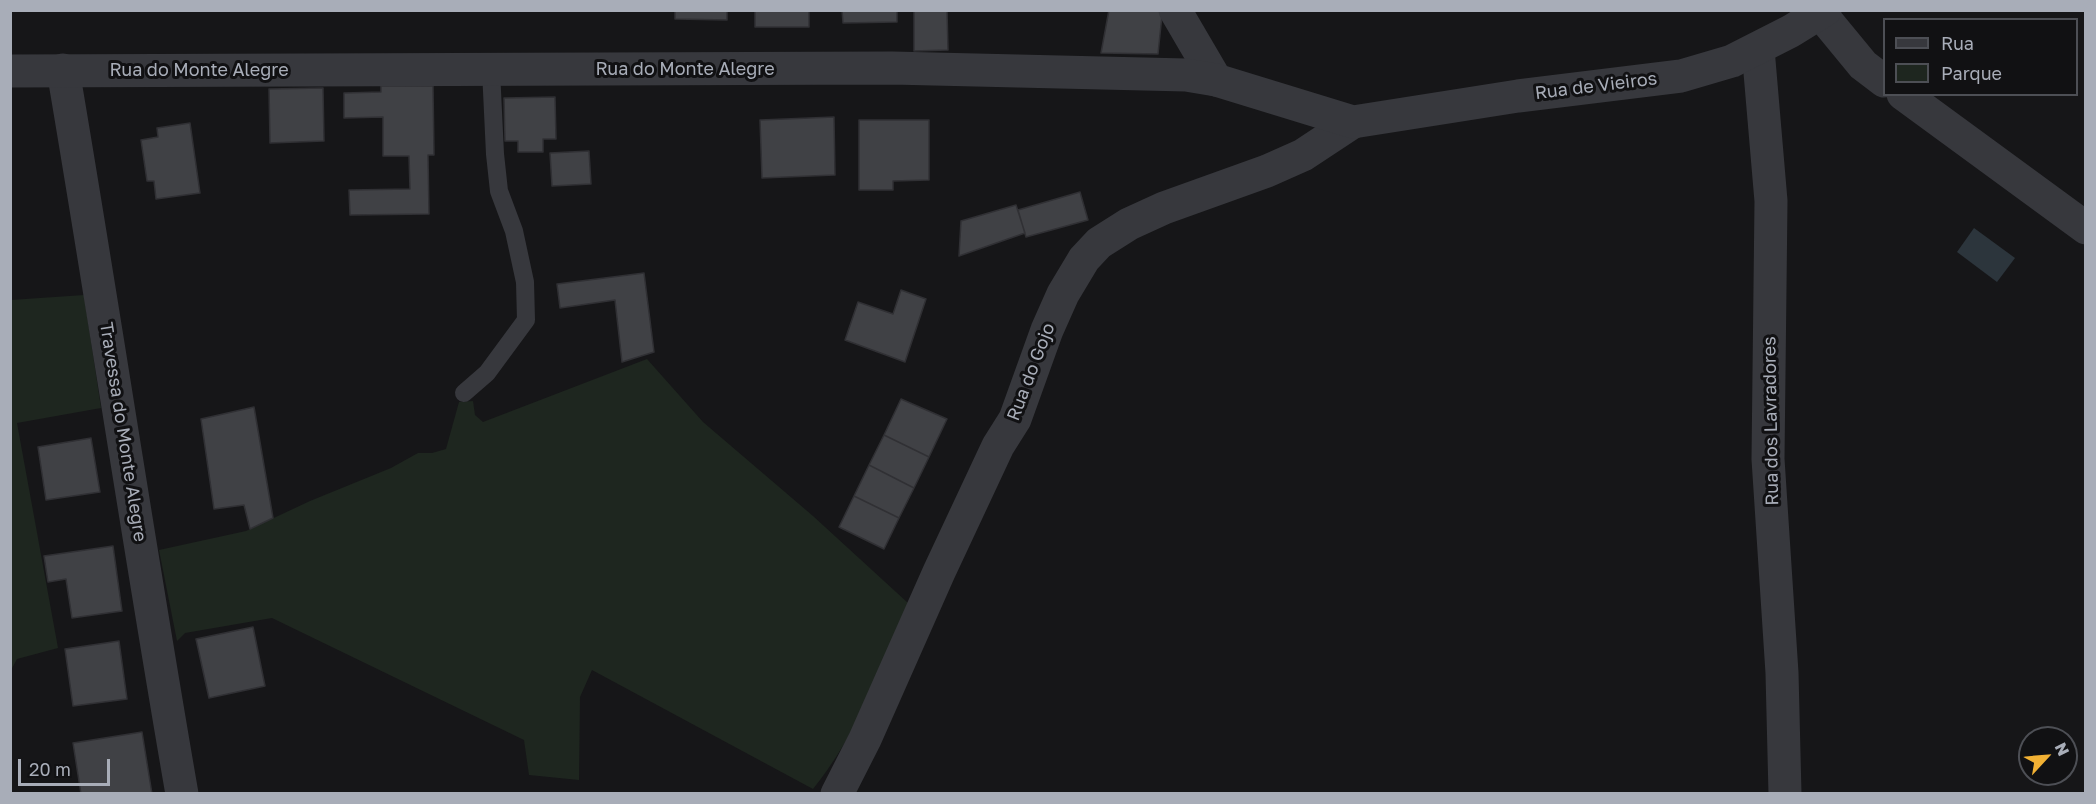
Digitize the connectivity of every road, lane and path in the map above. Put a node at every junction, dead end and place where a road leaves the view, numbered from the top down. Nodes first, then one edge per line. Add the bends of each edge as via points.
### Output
1 (1175, 10) edge
2 (1823, 12) edge
3 (1758, 49) junction
4 (10, 70) edge
5 (63, 70) junction
6 (491, 70) junction
7 (1216, 80) junction
8 (1883, 80) edge
9 (1906, 96) edge
10 (1353, 122) junction
11 (2085, 228) edge
12 (464, 393) dead end
13 (182, 794) edge
14 (837, 794) edge
15 (1785, 794) edge

1 - 7 street
2 - 3 street, Rua de Vieiros
2 - 8 street via 1863,65
3 - 10 street, Rua de Vieiros via 1681,76
3 - 15 street, Rua dos Lavradores via 1771,201 1768,459 1782,673
4 - 5 street, Rua do Monte Alegre
5 - 6 street, Rua do Monte Alegre
5 - 13 street, Travessa do Monte Alegre
6 - 7 street, Rua do Monte Alegre via 892,68 1186,75
6 - 12 lane via 500,191 525,282 526,320 487,373
7 - 10 street, Rua do Monte Alegre
9 - 11 street
10 - 14 street, Rua do Gojo via 1303,155 1129,224 1099,243 1084,259 1047,330 1015,419 998,446

